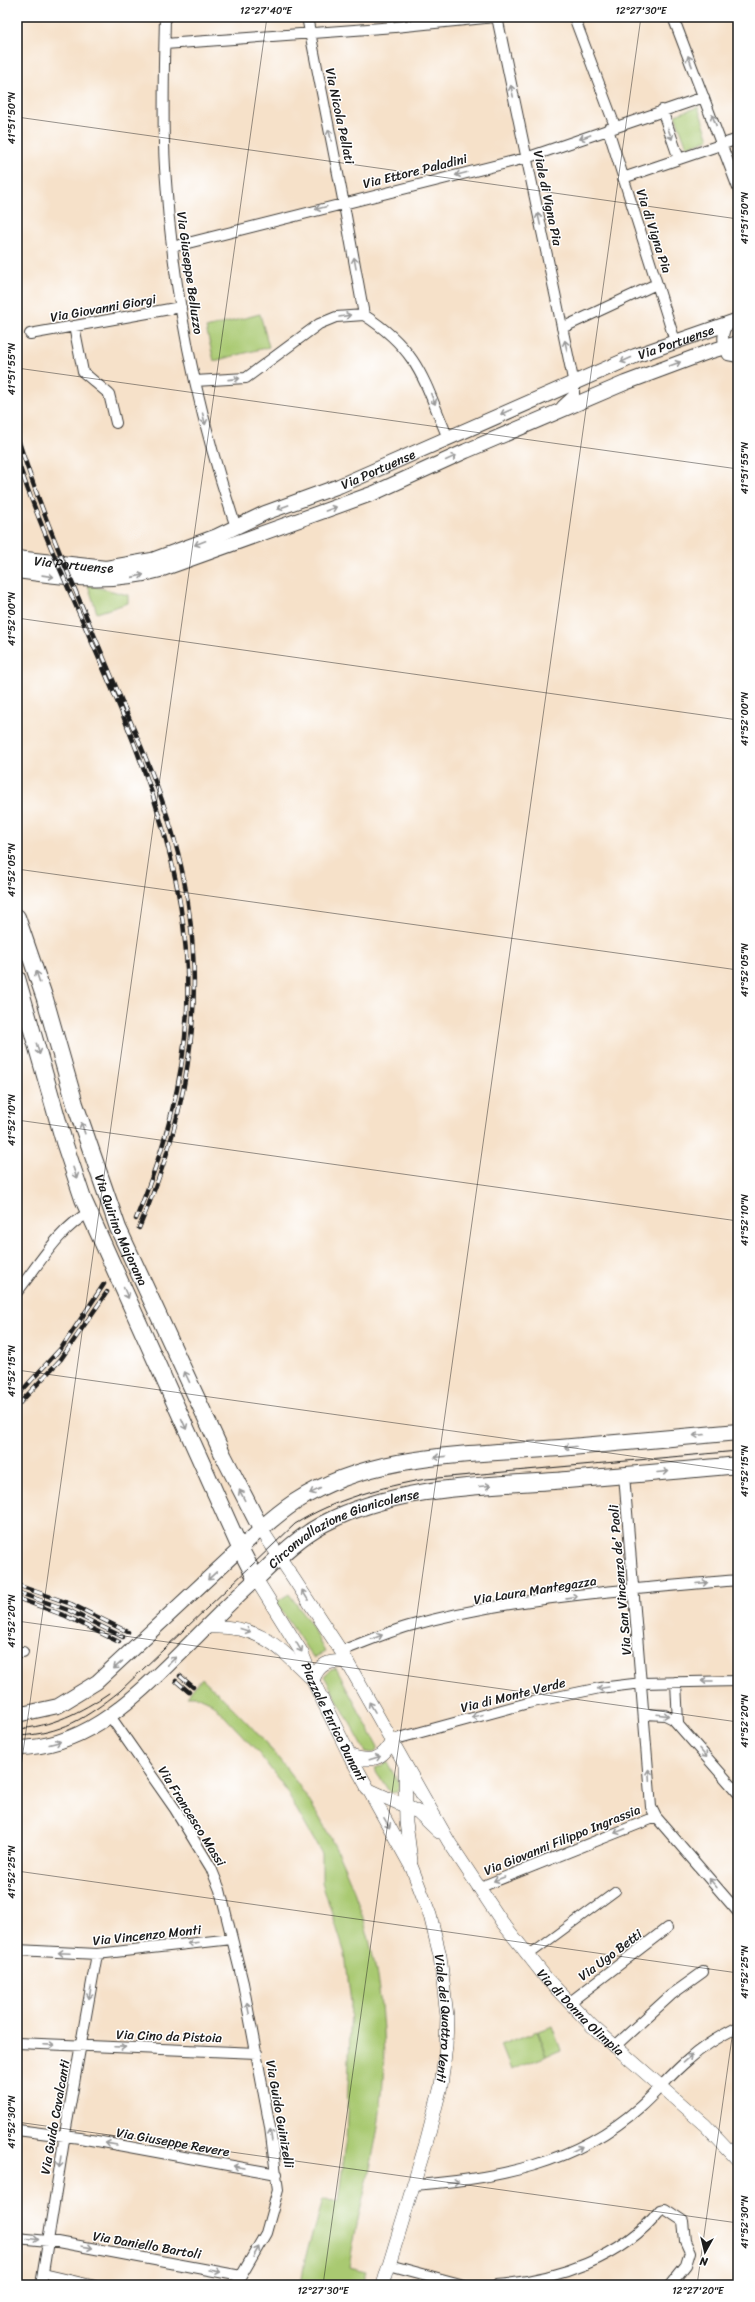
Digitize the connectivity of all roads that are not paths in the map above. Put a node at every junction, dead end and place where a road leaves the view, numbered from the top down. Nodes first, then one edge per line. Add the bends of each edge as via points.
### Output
1 (165, 17) edge
2 (307, 17) edge
3 (496, 17) edge
4 (574, 17) edge
5 (673, 17) edge
6 (309, 32) junction
7 (165, 44) junction
8 (704, 97) junction
9 (662, 110) junction
10 (612, 128) junction
11 (738, 139) edge
12 (722, 144) junction
13 (526, 158) junction
14 (679, 159) junction
15 (623, 178) junction
16 (738, 188) edge
17 (344, 202) junction
18 (172, 247) junction
19 (652, 286) dead end
20 (181, 307) junction
21 (364, 315) junction
22 (734, 321) edge
23 (74, 326) junction
24 (562, 328) junction
25 (30, 334) dead end
26 (675, 341) junction
27 (731, 345) edge
28 (738, 357) edge
29 (195, 381) junction
30 (574, 384) junction
31 (544, 419) junction
32 (116, 423) dead end
33 (448, 438) junction
34 (236, 527) junction
35 (17, 558) edge
36 (17, 571) edge
37 (17, 917) edge
38 (17, 978) edge
39 (45, 999) junction
40 (22, 1009) edge
41 (62, 1136) junction
42 (89, 1147) junction
43 (89, 1213) junction
44 (118, 1228) junction
45 (17, 1292) edge
46 (738, 1432) edge
47 (738, 1465) edge
48 (624, 1475) junction
49 (262, 1529) junction
50 (240, 1548) junction
51 (280, 1556) junction
52 (256, 1579) junction
53 (738, 1580) edge
54 (634, 1589) junction
55 (207, 1627) junction
56 (344, 1657) junction
57 (313, 1681) junction
58 (738, 1681) edge
59 (676, 1682) junction
60 (642, 1683) junction
61 (644, 1714) junction
62 (17, 1715) edge
63 (110, 1716) junction
64 (678, 1723) junction
65 (392, 1740) junction
66 (17, 1748) edge
67 (350, 1756) junction
68 (405, 1764) junction
69 (368, 1790) junction
70 (738, 1793) edge
71 (405, 1806) junction
72 (656, 1816) junction
73 (432, 1826) junction
74 (408, 1837) junction
75 (449, 1842) junction
76 (412, 1868) junction
77 (478, 1888) junction
78 (616, 1891) dead end
79 (738, 1912) edge
80 (667, 1928) dead end
81 (232, 1939) junction
82 (17, 1950) edge
83 (97, 1954) junction
84 (528, 1956) junction
85 (703, 1972) dead end
86 (569, 2003) junction
87 (738, 2027) edge
88 (17, 2043) edge
89 (81, 2046) junction
90 (614, 2047) junction
91 (257, 2053) junction
92 (661, 2087) junction
93 (17, 2130) edge
94 (64, 2136) junction
95 (738, 2160) edge
96 (277, 2174) junction
97 (414, 2185) junction
98 (17, 2238) edge
99 (48, 2241) junction
100 (389, 2265) junction
101 (43, 2273) junction
102 (241, 2276) junction
103 (550, 2280) edge
104 (41, 2285) edge
105 (95, 2285) edge
106 (236, 2285) edge
107 (383, 2285) edge
108 (464, 2285) edge
109 (497, 2285) edge
110 (670, 2285) edge

1 - 7 street, Via Giuseppe Belluzzo
2 - 6 street, Via Nicola Pellati
3 - 6 street via 403,27
13 -> 3 street, Viale di Vigna Pia
4 - 10 street, Via di Vigna Pia
8 -> 5 street
6 - 7 street
17 -> 6 street, Via Nicola Pellati
7 - 18 street, Via Giuseppe Belluzzo via 164,143
8 - 9 street, Via Ettore Paladini
12 -> 8 street
9 - 10 street, Via Ettore Paladini
9 -> 14 street
10 -> 13 street, Via Ettore Paladini
10 - 15 street, Via di Vigna Pia
11 - 12 street
12 - 14 street
12 - 16 street
13 -> 17 street, Via Ettore Paladini
24 -> 13 street, Viale di Vigna Pia
14 - 15 street
15 - 26 street, Via di Vigna Pia
17 -> 18 street, Via Ettore Paladini
21 -> 17 street, Via Nicola Pellati
18 - 20 street, Via Giuseppe Belluzzo
19 - 24 street
20 - 23 street, Via Giovanni Giorgi
20 - 29 street, Via Giuseppe Belluzzo
29 -> 21 street via 246,378 319,324 336,317
21 -> 33 street via 388,333 416,364
22 - 26 main road, Via Portuense
22 - 27 street, Via Portuense via 724,330 723,338
23 - 25 street, Via Giovanni Giorgi
23 - 32 street via 83,372 109,394
30 -> 24 street, Viale di Vigna Pia
26 -> 30 main road, Via Portuense
27 - 28 street, Via Portuense via 728,355
31 -> 27 main road, Via Portuense via 625,383
29 -> 34 street, Via Giuseppe Belluzzo
30 - 31 street via 573,398
30 -> 33 main road, Via Portuense
36 -> 31 main road, Via Portuense via 100,580 154,572 369,495
33 -> 34 main road, Via Portuense
34 -> 35 main road, Via Portuense via 188,548 129,565 95,567
39 -> 37 main road, Via Quirino Majorana
38 - 40 main road, Via Quirino Majorana
39 - 40 main road
42 -> 39 main road, Via Quirino Majorana
40 -> 41 main road, Via Quirino Majorana
41 - 42 main road via 78,1149 85,1150
41 -> 43 main road, Via Quirino Majorana
42 - 44 main road, Via Quirino Majorana
43 - 44 main road via 104,1216
43 - 45 street via 66,1231
43 -> 50 main road, Via Quirino Majorana
49 -> 44 main road, Via Quirino Majorana via 236,1482
46 -> 49 main road via 449,1456 400,1463 356,1474 313,1492 283,1510
48 -> 47 main road, Circonvallazione Gianicolense
51 -> 48 main road, Circonvallazione Gianicolense via 301,1538 324,1524 394,1498 446,1490
48 - 54 street, Via San Vincenzo de' Paoli
49 - 50 main road
49 - 51 street
50 - 52 main road, Piazzale Enrico Dunant
50 -> 62 main road via 129,1655 92,1686 58,1706
51 - 52 main road, Circonvallazione Gianicolense
56 -> 51 street
52 - 55 main road, Circonvallazione Gianicolense
52 -> 57 street, Piazzale Enrico Dunant via 299,1647
54 -> 53 street, Via Laura Mantegazza
56 -> 54 street, Via Laura Mantegazza via 387,1633 428,1621 516,1604
54 - 60 street, Via San Vincenzo de' Paoli
55 -> 57 street via 238,1628 265,1638
63 -> 55 main road, Circonvallazione Gianicolense via 147,1686
56 - 57 street via 326,1663 317,1670
65 -> 56 street
57 - 67 street, Piazzale Enrico Dunant
58 -> 59 street
59 - 60 street, Via di Monte Verde
59 - 64 street
60 - 61 street, Via San Vincenzo de' Paoli
60 -> 65 street, Via di Monte Verde via 600,1688 528,1703
61 -> 64 street via 665,1715
72 -> 61 street, Via San Vincenzo de' Paoli via 651,1804
66 -> 63 main road, Circonvallazione Gianicolense via 37,1747 62,1741 89,1730
63 - 81 street, Via Francesco Massi via 174,1808 211,1868 220,1890
64 -> 70 street
67 -> 65 street via 366,1760 377,1758 386,1752
65 - 68 street
67 - 69 street, Piazzale Enrico Dunant
68 - 71 street
68 - 75 street
69 - 71 street
69 -> 76 street, Piazzale Enrico Dunant
71 - 73 street via 422,1815
71 - 74 street
72 -> 77 street, Via Giovanni Filippo Ingrassia
79 -> 72 street
73 - 74 street via 416,1826 412,1828
73 - 75 street
74 - 76 street
75 - 77 street, Via di Donna Olimpia
76 - 97 street, Viale dei Quattro Venti via 430,1915 438,1948 445,1982 447,2016 440,2086
77 - 84 street, Via di Donna Olimpia
78 - 84 street
80 - 86 street, Via Ugo Betti
81 -> 83 street, Via Vincenzo Monti
91 -> 81 street, Via Guido Guinizelli
83 -> 82 street, Via Vincenzo Monti
83 -> 89 street, Via Guido Cavalcanti
84 - 86 street, Via di Donna Olimpia
85 - 90 street
86 - 90 street, Via di Donna Olimpia
92 -> 87 street via 692,2055
88 -> 89 street, Via Cino da Pistoia
89 -> 91 street, Via Cino da Pistoia
89 - 94 street, Via Guido Cavalcanti
90 - 92 street, Via di Donna Olimpia
96 -> 91 street, Via Guido Guinizelli
92 - 95 street, Via di Donna Olimpia via 705,2125
97 -> 92 street via 480,2179 549,2162 606,2132 636,2111
93 - 94 street, Via Giuseppe Revere
96 -> 94 street, Via Giuseppe Revere
94 -> 99 street, Via Guido Cavalcanti
102 -> 96 street, Via Guido Guinizelli via 271,2219 278,2190
97 - 100 street, Viale dei Quattro Venti
98 -> 99 street, Via Daniello Bartoli
99 - 101 street, Via Guido Cavalcanti
99 -> 102 street, Via Daniello Bartoli
100 - 107 street, Viale dei Quattro Venti
100 - 108 street
101 - 104 street, Via Guido Cavalcanti
101 - 105 street
102 - 106 street, Via Guido Guinizelli
103 - 109 street
103 - 110 street via 629,2242 660,2210 665,2209 683,2222 685,2241 690,2252 686,2264

